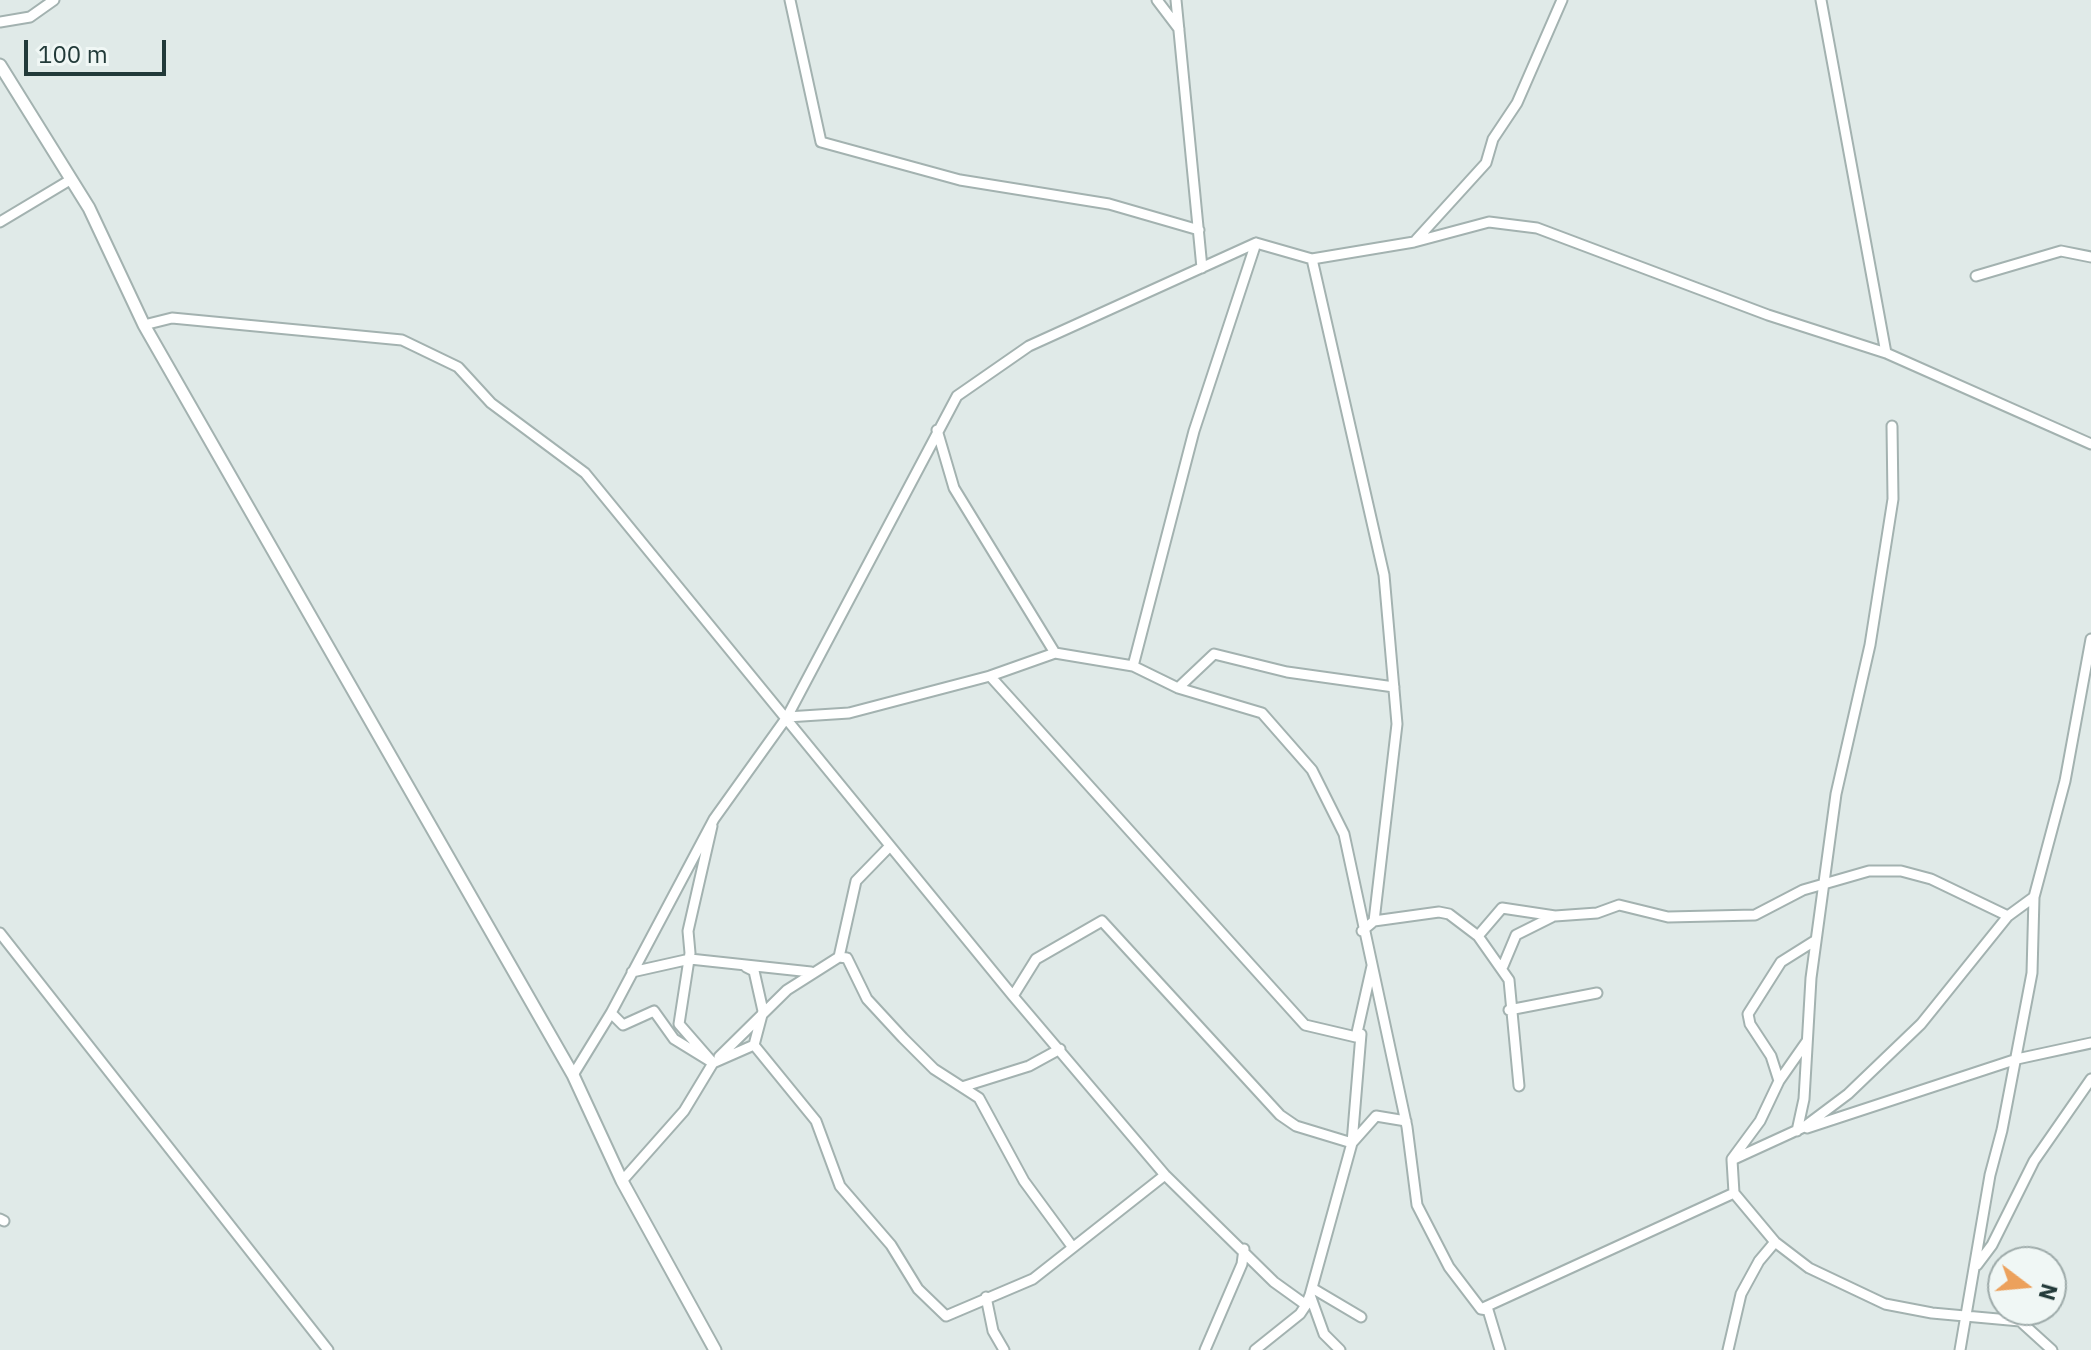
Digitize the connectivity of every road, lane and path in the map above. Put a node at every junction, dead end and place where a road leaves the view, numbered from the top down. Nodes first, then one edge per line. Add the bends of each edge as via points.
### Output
1 (54, 0) edge
2 (790, 0) edge
3 (1157, 0) edge
4 (1176, 0) edge
5 (1562, 0) edge
6 (1821, 0) edge
7 (0, 22) edge
8 (1182, 32) junction
9 (0, 65) edge
10 (70, 180) junction
11 (0, 222) edge
12 (1199, 230) junction
13 (1414, 242) junction
14 (1256, 243) junction
15 (2091, 257) edge
16 (1312, 259) junction
17 (1202, 268) junction
18 (1976, 276) dead end
19 (144, 325) junction
20 (1886, 353) junction
21 (1892, 426) dead end
22 (937, 430) junction
23 (2091, 444) edge
24 (2091, 639) edge
25 (1055, 653) junction
26 (1133, 666) junction
27 (990, 676) junction
28 (1394, 687) junction
29 (1178, 688) junction
30 (787, 717) junction
31 (714, 819) junction
32 (890, 846) junction
33 (1823, 886) junction
34 (2034, 897) junction
35 (1555, 916) junction
36 (2008, 916) junction
37 (1374, 921) junction
38 (1362, 931) junction
39 (0, 933) edge
40 (1478, 936) junction
41 (1816, 940) junction
42 (839, 957) junction
43 (690, 959) junction
44 (736, 962) junction
45 (1373, 962) junction
46 (1503, 966) junction
47 (632, 972) junction
48 (811, 972) junction
49 (1597, 993) dead end
50 (1013, 996) junction
51 (1509, 1010) junction
52 (763, 1011) junction
53 (611, 1013) junction
54 (1356, 1037) junction
55 (1807, 1041) junction
56 (2091, 1043) edge
57 (754, 1045) junction
58 (1060, 1049) junction
59 (2017, 1059) junction
60 (713, 1063) junction
61 (573, 1075) junction
62 (2091, 1079) edge
63 (1779, 1081) junction
64 (1519, 1086) dead end
65 (962, 1087) junction
66 (1406, 1121) junction
67 (1797, 1131) junction
68 (1352, 1143) junction
69 (1732, 1160) junction
70 (1165, 1175) junction
71 (622, 1181) junction
72 (1734, 1193) junction
73 (1775, 1242) junction
74 (1071, 1245) junction
75 (1244, 1249) junction
76 (1975, 1268) junction
77 (1309, 1296) junction
78 (986, 1297) junction
79 (1481, 1309) junction
80 (1968, 1316) junction
81 (1361, 1317) dead end
82 (328, 1350) edge
83 (715, 1350) edge
84 (1004, 1350) edge
85 (1205, 1350) edge
86 (1255, 1350) edge
87 (1340, 1350) edge
88 (1500, 1350) edge
89 (1728, 1350) edge
90 (1960, 1350) edge
91 (2052, 1350) edge

1 - 7 street via 30,17
2 - 12 street via 821,142 960,180 1109,204
3 - 8 street
4 - 8 street
5 - 13 street via 1486,163
6 - 20 street
8 - 12 street
9 - 10 street
10 - 11 street
10 - 19 street via 89,208
12 - 17 street
13 - 16 street
13 - 20 street via 1489,222 1537,228 1768,315
14 - 16 street
14 - 17 street
14 - 26 street via 1194,431
15 - 18 street via 2061,251
16 - 28 street via 1384,575
17 - 22 street via 1029,346 957,396
19 - 30 street via 172,318 352,333 402,340 458,367 491,403 585,473
19 - 61 street
20 - 23 street
21 - 33 street via 1893,499 1887,545 1836,794
22 - 25 street via 954,488
22 - 30 street
24 - 34 street via 2065,781
25 - 26 street
25 - 27 street
26 - 29 street
27 - 30 street via 849,713
27 - 54 street via 1305,1025
28 - 29 street via 1287,672 1214,654
28 - 37 street via 1397,724
29 - 38 street via 1262,713 1312,770 1344,834
30 - 31 street
30 - 32 street
31 - 43 street via 688,931
31 - 47 street
32 - 42 street via 856,881
32 - 50 street
33 - 35 street via 1755,915 1668,917 1619,905 1597,913
33 - 36 street via 1869,871 1901,871 1931,879
33 - 41 street
34 - 36 street
34 - 59 street via 2032,973
35 - 40 street via 1502,908
35 - 46 street via 1516,935
36 - 67 street via 1921,1024 1848,1094
37 - 38 street
37 - 40 street via 1439,912
38 - 45 street
39 - 82 street
40 - 46 street
41 - 55 street
41 - 63 street via 1781,962 1748,1014
42 - 48 street
42 - 65 street via 847,958 867,999 903,1038 934,1069
43 - 44 street
43 - 47 street
43 - 60 street via 679,1024
44 - 48 street
44 - 52 street via 754,971
45 - 54 street
45 - 66 street
46 - 51 street via 1509,980
47 - 53 street
48 - 52 street
49 - 51 street
50 - 58 street
50 - 68 street via 1036,959 1102,921 1280,1115 1296,1126
51 - 64 street
52 - 57 street
52 - 60 street
53 - 60 street via 623,1025 654,1011 674,1039
53 - 61 street
54 - 68 street via 1361,1034
55 - 63 street
55 - 67 street
56 - 59 street
57 - 60 street
57 - 78 street via 816,1121 840,1186 891,1245 918,1289 946,1316
58 - 65 street via 999,1077
58 - 70 street
59 - 67 street
59 - 76 street
60 - 71 street via 684,1111
61 - 71 street
62 - 76 street via 2034,1161
63 - 69 street via 1760,1121
65 - 74 street via 979,1098 1024,1181
66 - 68 street via 1376,1116
66 - 79 street via 1417,1205 1449,1267
67 - 69 street
68 - 77 street
69 - 72 street
70 - 74 street
70 - 75 street
71 - 83 street
72 - 73 street
72 - 79 street
73 - 80 street via 1809,1268 1885,1304
73 - 89 street via 1741,1294
74 - 78 street via 1033,1279
75 - 77 street via 1274,1282
75 - 85 street
76 - 80 street
77 - 81 street
77 - 86 street via 1300,1314
77 - 87 street via 1324,1334
78 - 84 street via 993,1331
79 - 88 street via 1488,1310
80 - 90 street
80 - 91 street via 2020,1321

